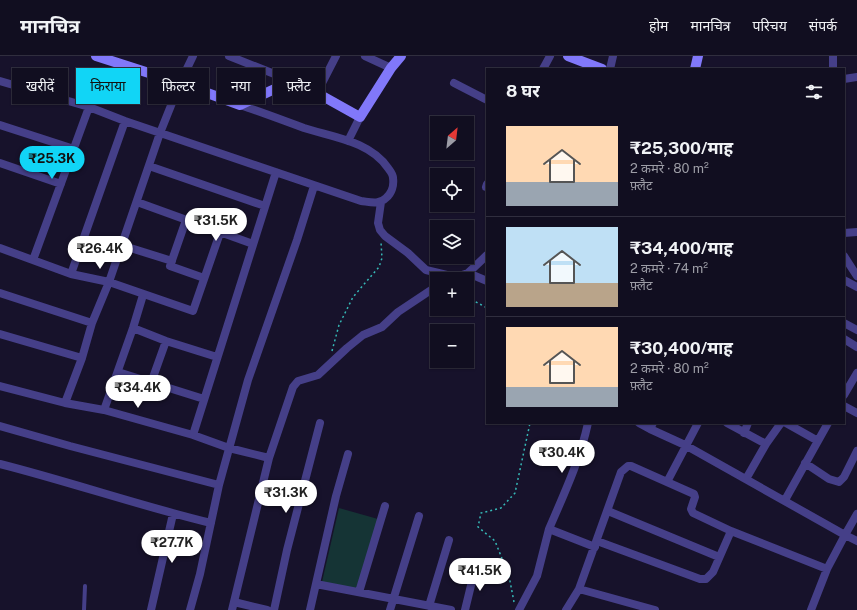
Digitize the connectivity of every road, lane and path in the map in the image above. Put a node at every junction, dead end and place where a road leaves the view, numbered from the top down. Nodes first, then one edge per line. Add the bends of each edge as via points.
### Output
1 (96, 56) edge
2 (229, 56) edge
3 (336, 56) edge
4 (365, 56) edge
5 (400, 56) edge
6 (550, 56) edge
7 (568, 56) edge
8 (613, 56) edge
9 (698, 56) edge
10 (833, 56) edge
11 (191, 57) edge
12 (248, 59) edge
13 (186, 68) edge
14 (391, 68) junction
15 (544, 68) edge
16 (599, 68) edge
17 (610, 68) edge
18 (695, 68) edge
19 (833, 68) edge
20 (273, 72) edge
21 (148, 73) edge
22 (325, 77) edge
23 (857, 77) edge
24 (845, 79) edge
25 (0, 81) edge
26 (454, 83) dead end
27 (273, 90) edge
28 (209, 94) edge
29 (325, 97) edge
30 (486, 99) edge
31 (172, 104) edge
32 (240, 105) junction
33 (89, 107) junction
34 (360, 117) junction
35 (125, 121) junction
36 (0, 125) edge
37 (160, 133) junction
38 (348, 141) junction
39 (74, 149) junction
40 (0, 163) edge
41 (149, 166) junction
42 (276, 172) junction
43 (61, 184) junction
44 (314, 186) junction
45 (137, 202) junction
46 (381, 202) junction
47 (265, 206) junction
48 (186, 220) junction
49 (380, 230) junction
50 (857, 232) edge
51 (220, 233) junction
52 (845, 233) edge
53 (253, 244) junction
54 (121, 245) junction
55 (0, 248) edge
56 (486, 256) edge
57 (845, 258) edge
58 (33, 260) junction
59 (172, 260) junction
60 (432, 272) edge
61 (469, 272) edge
62 (71, 274) junction
63 (474, 276) edge
64 (857, 276) edge
65 (204, 278) junction
66 (486, 281) edge
67 (845, 281) edge
68 (109, 282) junction
69 (857, 287) edge
70 (430, 291) edge
71 (0, 293) edge
72 (143, 295) junction
73 (474, 301) edge
74 (486, 307) edge
75 (92, 323) junction
76 (845, 324) edge
77 (133, 328) junction
78 (857, 330) edge
79 (0, 334) edge
80 (845, 340) edge
81 (166, 341) junction
82 (857, 347) edge
83 (331, 353) dead end
84 (217, 357) junction
85 (82, 358) junction
86 (118, 372) junction
87 (857, 373) edge
88 (151, 383) junction
89 (847, 385) edge
90 (1, 390) edge
91 (204, 399) junction
92 (65, 402) junction
93 (845, 407) edge
94 (104, 410) junction
95 (857, 413) edge
96 (320, 423) dead end
97 (530, 424) edge
98 (588, 424) edge
99 (697, 424) edge
100 (729, 424) edge
101 (748, 424) edge
102 (780, 424) edge
103 (788, 424) edge
104 (827, 424) edge
105 (0, 426) edge
106 (652, 426) edge
107 (744, 432) junction
108 (193, 435) junction
109 (818, 441) junction
110 (766, 444) junction
111 (685, 445) junction
112 (229, 448) junction
113 (857, 451) edge
114 (348, 454) dead end
115 (269, 458) junction
116 (805, 463) junction
117 (0, 464) edge
118 (746, 479) junction
119 (667, 482) junction
120 (219, 485) junction
121 (785, 500) junction
122 (385, 506) dead end
123 (608, 510) junction
124 (173, 514) junction
125 (857, 514) edge
126 (419, 516) dead end
127 (211, 523) junction
128 (549, 529) junction
129 (731, 531) junction
130 (845, 535) junction
131 (449, 540) dead end
132 (857, 541) edge
133 (596, 544) junction
134 (720, 556) junction
135 (828, 569) junction
136 (475, 570) dead end
137 (316, 584) junction
138 (85, 586) dead end
139 (580, 589) junction
140 (359, 592) junction
141 (393, 598) junction
142 (233, 606) edge
143 (429, 606) junction
144 (516, 608) edge
145 (84, 610) edge
146 (151, 610) edge
147 (190, 610) edge
148 (267, 610) edge
149 (274, 610) edge
150 (310, 610) edge
151 (390, 610) edge
152 (451, 610) edge
153 (465, 610) edge
154 (566, 610) edge
155 (655, 610) edge
156 (811, 610) edge

1 - 21 street
2 - 12 street
3 - 22 street
4 - 14 street
5 - 14 street
6 - 15 street
7 - 16 street
8 - 17 street
9 - 18 street
10 - 19 street
11 - 13 street
12 - 20 street
14 - 34 street
23 - 24 street
25 - 33 street
26 - 30 street
27 - 32 street
28 - 32 street
29 - 34 street
31 - 37 street
32 - 38 street
33 - 35 street
33 - 39 street
34 - 38 street
35 - 37 street
35 - 62 street
36 - 39 street
37 - 41 street
37 - 42 street
38 - 46 street via 370,151 393,175 392,189
39 - 43 street
40 - 43 street
41 - 45 street
41 - 47 street
42 - 44 street
42 - 47 street
43 - 58 street
44 - 46 street via 360,201
44 - 112 street via 248,380
45 - 48 street
45 - 54 street
46 - 49 street via 378,223
47 - 53 street
48 - 51 street
48 - 59 street
49 - 60 street via 426,270
49 - 83 path via 382,258 379,267 353,296 339,325
50 - 52 street
51 - 53 street
51 - 65 street
53 - 84 street
54 - 59 street
54 - 68 street
55 - 58 street
56 - 61 street
57 - 64 street
58 - 62 street
59 - 65 street via 170,266
62 - 68 street
63 - 66 street
65 - 72 street via 193,312
67 - 69 street
68 - 72 street
68 - 75 street
70 - 115 street via 382,326 363,335 318,375 298,381 293,387
71 - 75 street
72 - 77 street
73 - 74 path
75 - 85 street
76 - 78 street
77 - 81 street
77 - 86 street
79 - 85 street
80 - 82 street
81 - 84 street
81 - 88 street
84 - 91 street
85 - 92 street
86 - 88 street
86 - 94 street
87 - 89 street
88 - 91 street
90 - 92 street
91 - 108 street
92 - 94 street
93 - 95 street
94 - 108 street
96 - 149 street
97 - 144 path via 515,493 501,508 481,513 478,527 496,541 509,576
98 - 128 street via 583,446
99 - 111 street
100 - 107 street
101 - 107 street
102 - 110 street
103 - 109 street
104 - 109 street
105 - 120 street
106 - 111 street
107 - 110 street
108 - 112 street
109 - 116 street
110 - 118 street
111 - 118 street
111 - 119 street
112 - 115 street
112 - 120 street
113 - 116 street via 839,482 829,479
114 - 137 street
115 - 142 street
116 - 121 street
117 - 124 street
118 - 121 street
119 - 123 street via 628,466 622,472
119 - 129 street via 694,494 691,509 693,513
120 - 127 street
121 - 130 street
122 - 140 street
123 - 133 street
123 - 134 street
124 - 127 street
124 - 146 street
125 - 130 street
126 - 141 street
127 - 147 street
128 - 133 street
128 - 144 street via 536,576
129 - 134 street
129 - 135 street
130 - 132 street
130 - 135 street
131 - 143 street
133 - 134 street via 700,579 706,579 710,575
133 - 139 street
135 - 156 street
136 - 153 street
137 - 140 street
137 - 150 street
138 - 145 lane
139 - 154 street
139 - 155 street
140 - 141 street
141 - 143 street
141 - 151 street
142 - 148 street
143 - 152 street

